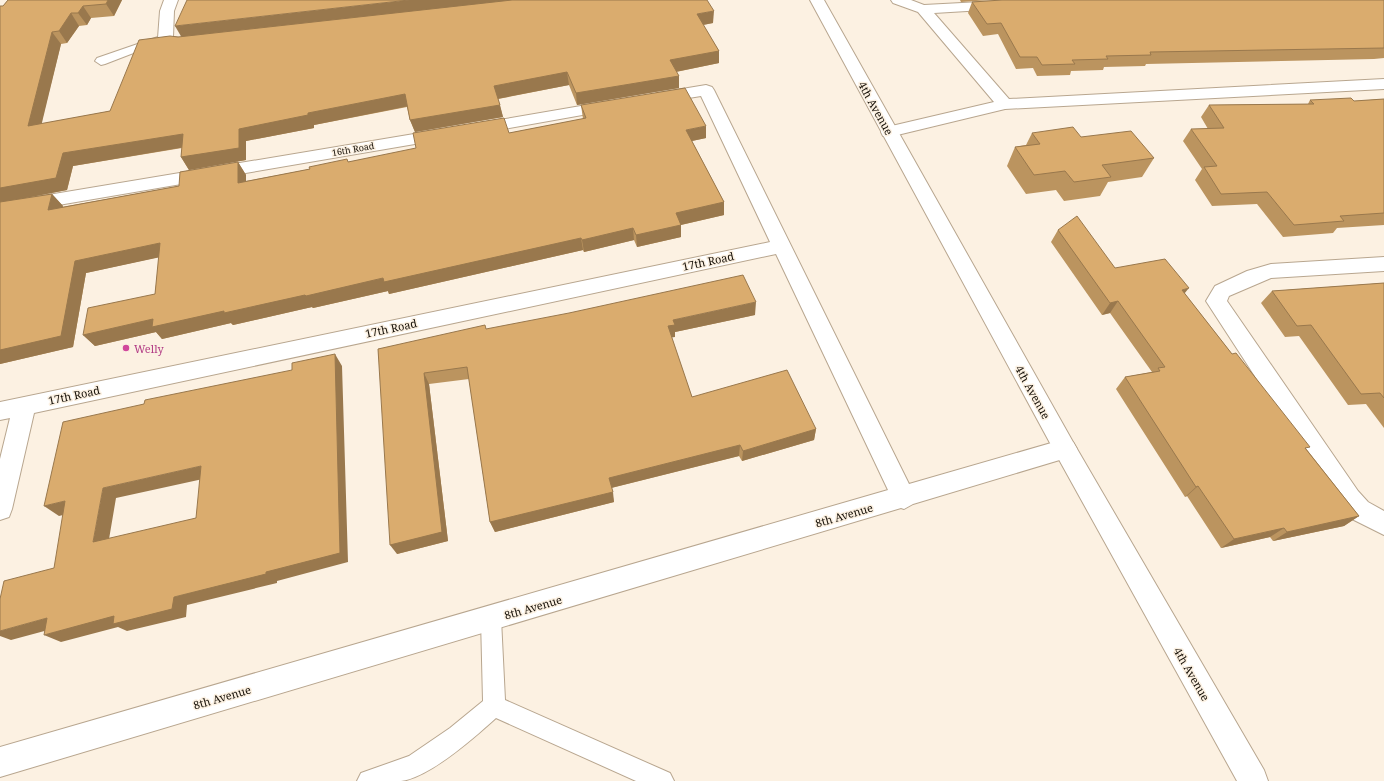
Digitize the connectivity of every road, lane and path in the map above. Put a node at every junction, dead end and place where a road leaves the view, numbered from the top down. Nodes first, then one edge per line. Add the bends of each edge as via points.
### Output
1 (171, 0) edge
2 (817, 0) edge
3 (898, 0) edge
4 (1015, 5) edge
5 (923, 9) junction
6 (166, 38) junction
7 (202, 42) edge
8 (101, 61) dead end
9 (1384, 84) edge
10 (1005, 104) junction
11 (890, 132) junction
12 (0, 209) edge
13 (781, 246) junction
14 (1384, 264) edge
15 (24, 406) junction
16 (0, 411) edge
17 (1065, 449) junction
18 (904, 498) junction
19 (0, 509) edge
20 (1384, 524) edge
21 (491, 619) junction
22 (494, 706) junction
23 (0, 762) edge
24 (370, 781) edge
25 (662, 781) edge
26 (1253, 781) edge

1 - 6 street via 167,11
2 - 11 street, 4th Avenue
3 - 5 street
4 - 5 street
5 - 10 street
6 - 7 street via 176,43
6 - 8 lane
9 - 10 street
10 - 11 street
11 - 17 street, 4th Avenue
12 - 13 street, 16th Road via 706,90
13 - 15 street, 17th Road
13 - 18 street
14 - 20 street via 1271,271 1222,291 1216,301 1349,499 1359,510
15 - 16 street, 17th Road
15 - 19 street
17 - 18 street, 8th Avenue
17 - 26 street, 4th Avenue
18 - 21 street, 8th Avenue
21 - 22 lane
21 - 23 street, 8th Avenue
22 - 24 lane via 458,736 415,765
22 - 25 lane

